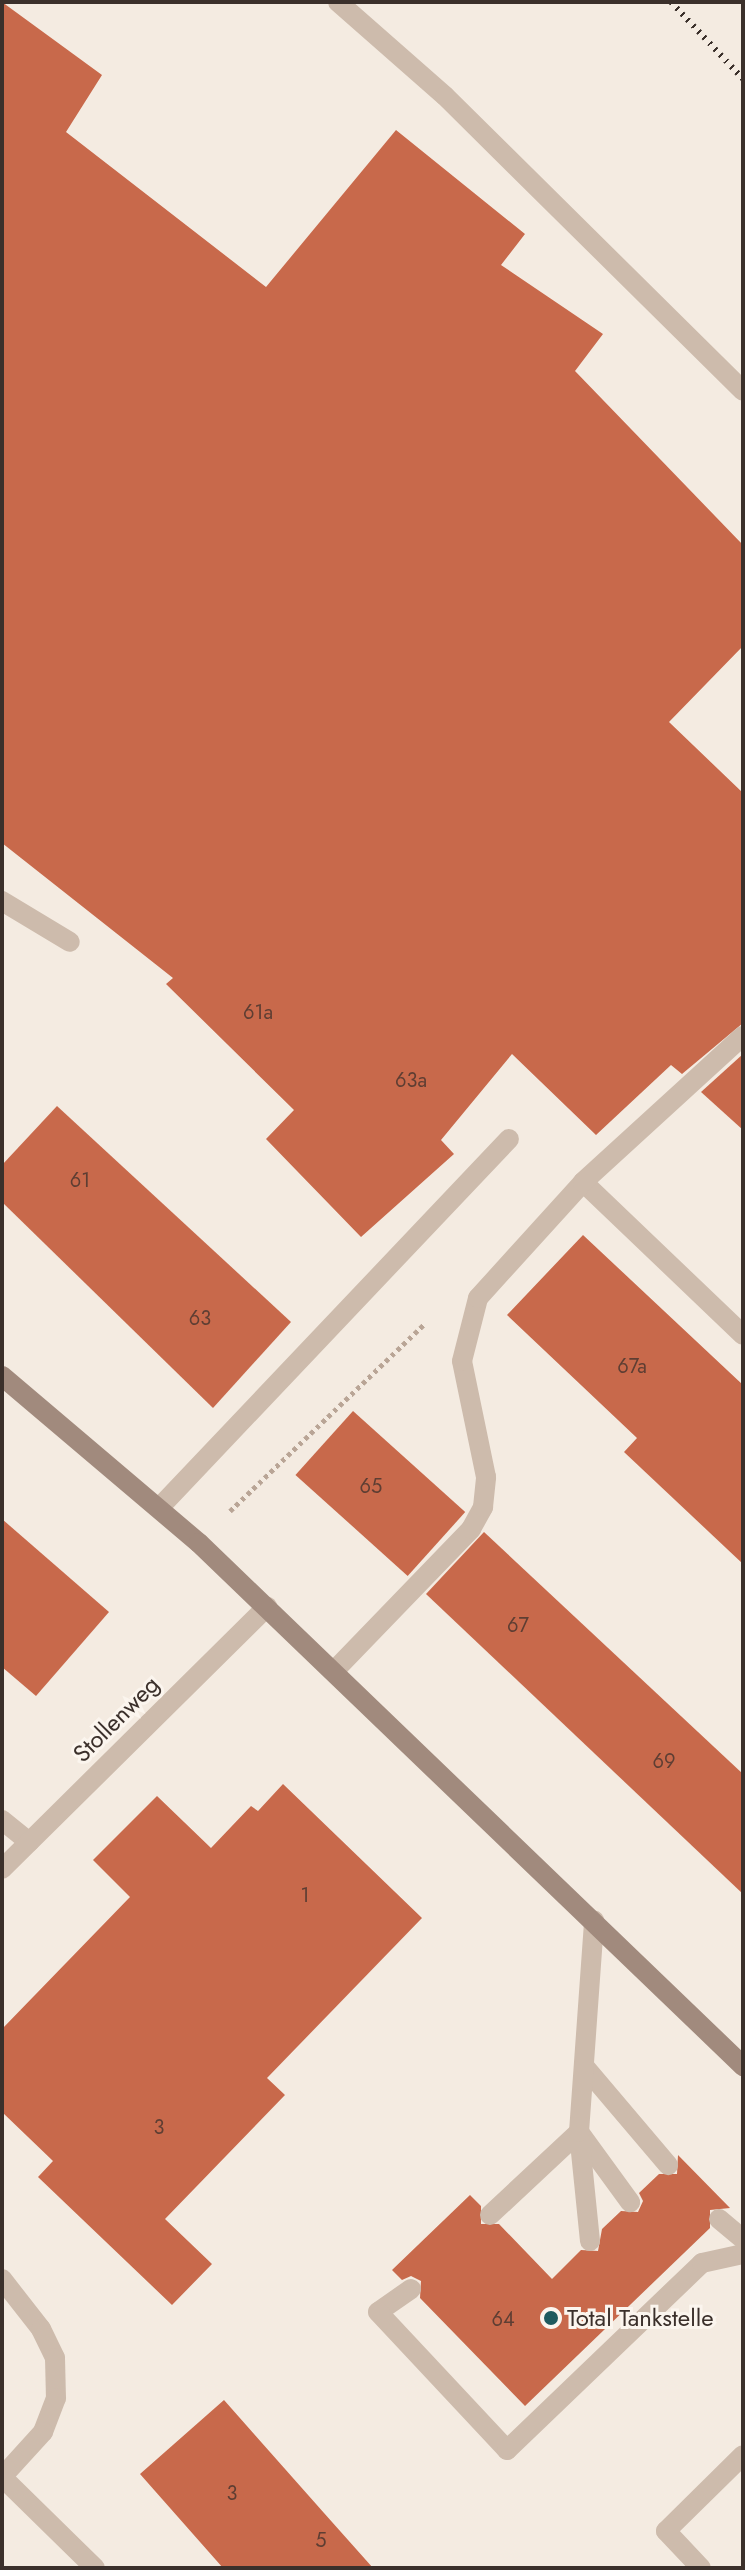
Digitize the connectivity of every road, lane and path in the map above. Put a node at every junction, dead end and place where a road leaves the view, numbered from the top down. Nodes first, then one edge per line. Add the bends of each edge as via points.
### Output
1 (338, 2) edge
2 (743, 391) edge
3 (2, 901) edge
4 (70, 942) dead end
5 (743, 1036) edge
6 (509, 1139) dead end
7 (583, 1182) junction
8 (478, 1298) junction
9 (743, 1335) edge
10 (2, 1376) edge
11 (160, 1507) junction
12 (199, 1543) junction
13 (267, 1607) junction
14 (335, 1670) junction
15 (2, 1820) edge
16 (29, 1842) junction
17 (2, 1869) edge
18 (594, 1921) junction
19 (584, 2066) junction
20 (743, 2066) edge
21 (579, 2132) junction
22 (668, 2165) dead end
23 (630, 2202) dead end
24 (490, 2215) dead end
25 (719, 2219) dead end
26 (743, 2239) edge
27 (590, 2241) dead end
28 (743, 2254) edge
29 (2, 2279) edge
30 (411, 2289) dead end
31 (743, 2455) edge
32 (2, 2477) edge
33 (95, 2568) edge
34 (701, 2568) edge

1 - 2 street via 445,96
3 - 4 street
5 - 7 street
6 - 11 street
7 - 8 street
7 - 9 street
8 - 12 path via 437,1312
8 - 14 street via 462,1361 486,1477 483,1507 471,1529
10 - 11 main road
11 - 12 main road
12 - 13 main road
13 - 14 main road
13 - 16 street, Stollenweg
14 - 18 main road
15 - 16 street
16 - 17 street, Stollenweg
18 - 19 street
18 - 20 main road
19 - 21 street
19 - 22 street
21 - 23 street
21 - 24 street
21 - 27 street
25 - 26 street
28 - 30 street via 693,2258 655,2295 620,2342 507,2450 378,2312
29 - 32 street via 41,2329 55,2358 56,2398 43,2432
31 - 34 street via 666,2531
32 - 33 street

